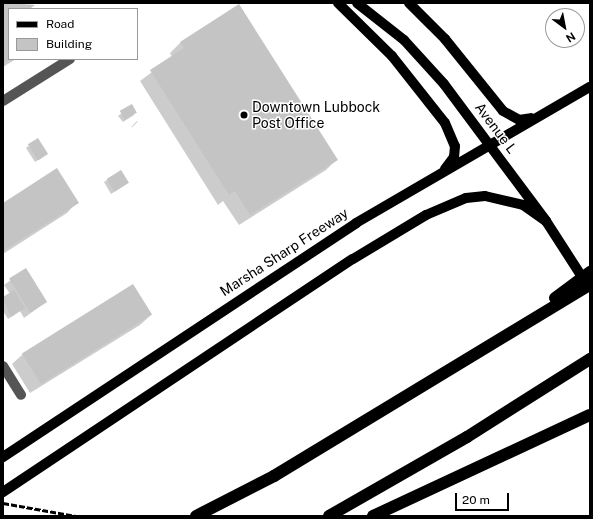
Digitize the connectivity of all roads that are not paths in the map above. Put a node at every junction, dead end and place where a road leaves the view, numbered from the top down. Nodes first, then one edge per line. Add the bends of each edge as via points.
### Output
1 (338, 3) edge
2 (357, 3) edge
3 (409, 3) edge
4 (68, 60) edge
5 (590, 87) edge
6 (3, 102) edge
7 (539, 116) junction
8 (491, 144) junction
9 (437, 175) junction
10 (546, 221) junction
11 (590, 272) edge
12 (590, 285) edge
13 (590, 290) edge
14 (499, 339) junction
15 (590, 359) edge
16 (3, 366) edge
17 (21, 395) dead end
18 (590, 415) edge
19 (3, 457) edge
20 (3, 492) edge
21 (196, 516) edge
22 (329, 516) edge
23 (373, 516) edge

1 - 9 main road via 400,65 452,135 454,157
2 - 8 main road, Avenue L via 389,26 419,56
3 - 7 main road, Avenue L via 444,40 503,111 520,120
4 - 6 street
5 - 7 main road, Marsha Sharp Freeway
7 - 8 main road, Marsha Sharp Freeway
8 - 9 main road, Marsha Sharp Freeway
8 - 10 main road, Avenue L
9 - 19 main road, Marsha Sharp Freeway via 258,286
10 - 13 main road, Avenue L
10 - 20 main road via 523,205 485,196 466,198 426,215 353,259
11 - 14 highway
12 - 14 highway
14 - 21 highway via 274,476
15 - 22 highway via 467,437
16 - 17 street
18 - 23 highway

